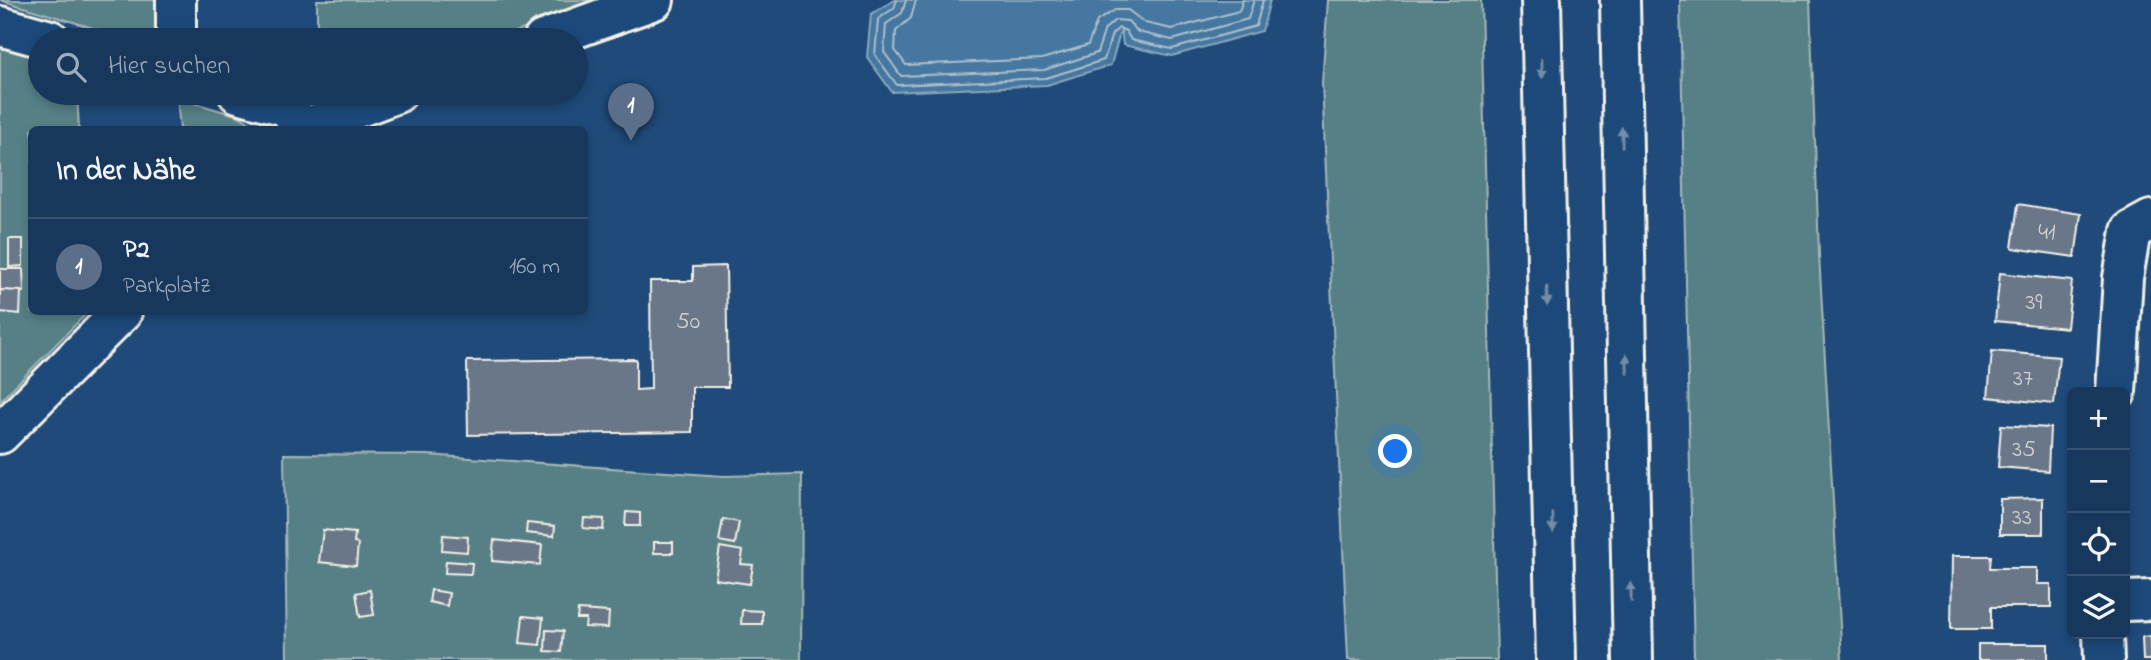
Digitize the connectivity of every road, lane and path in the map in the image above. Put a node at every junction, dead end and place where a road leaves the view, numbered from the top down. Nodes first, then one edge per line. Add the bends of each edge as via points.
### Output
1 (176, 0) edge
2 (654, 0) edge
3 (1541, 0) edge
4 (1620, 0) edge
5 (0, 26) edge
6 (176, 28) edge
7 (576, 28) edge
8 (28, 34) edge
9 (282, 105) edge
10 (365, 105) edge
11 (298, 126) edge
12 (308, 126) edge
13 (2151, 220) edge
14 (119, 315) edge
15 (2116, 387) edge
16 (0, 434) edge
17 (2151, 600) edge
18 (2130, 601) edge
19 (2103, 639) edge
20 (1556, 660) edge
21 (1633, 660) edge
22 (2104, 660) edge

1 - 6 main road
2 - 7 main road
3 -> 20 main road
21 -> 4 main road
5 - 8 main road
9 - 11 main road via 289,107
10 - 12 main road
13 - 15 main road via 2131,231 2123,278
14 - 16 main road
17 - 18 main road
19 - 22 main road

